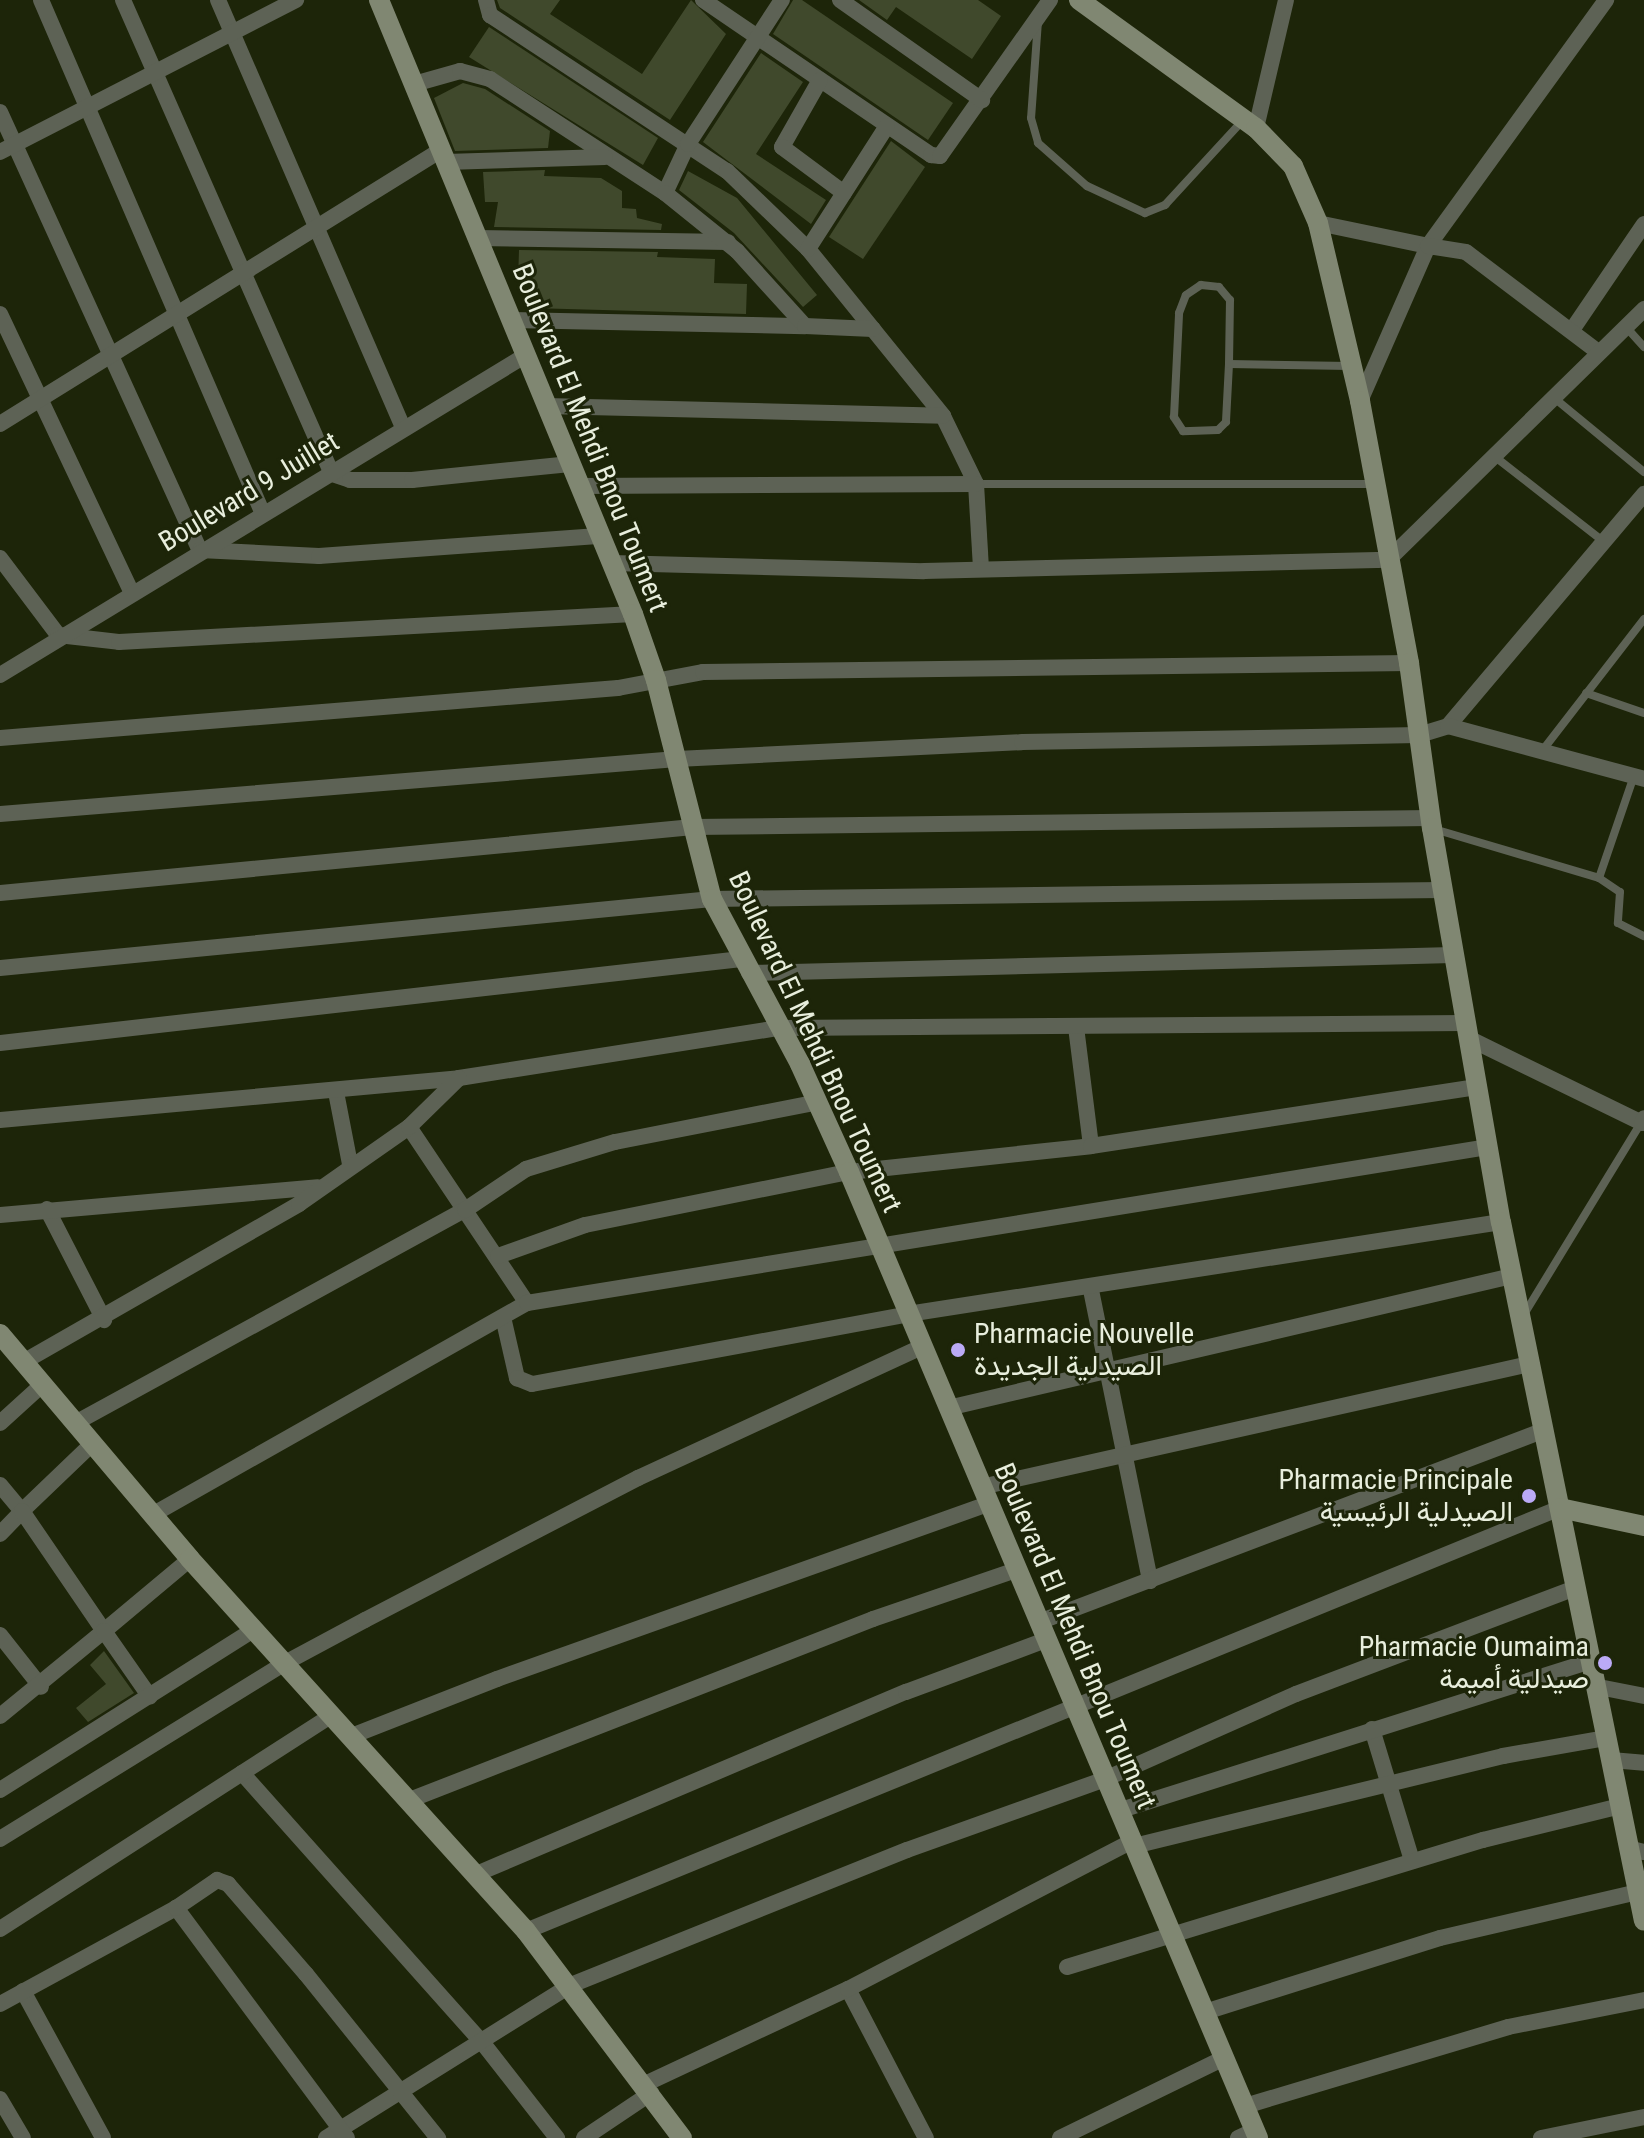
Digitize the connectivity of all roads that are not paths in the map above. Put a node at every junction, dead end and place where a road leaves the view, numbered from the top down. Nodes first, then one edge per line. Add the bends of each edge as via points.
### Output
1 (41, 0) edge
2 (123, 0) edge
3 (218, 0) edge
4 (296, 0) edge
5 (379, 0) edge
6 (486, 0) edge
7 (703, 0) edge
8 (782, 0) edge
9 (840, 0) edge
10 (1050, 0) edge
11 (1079, 0) edge
12 (1286, 0) edge
13 (1606, 0) edge
14 (1038, 18) junction
15 (232, 30) junction
16 (757, 38) junction
17 (155, 75) junction
18 (820, 80) junction
19 (414, 84) junction
20 (982, 100) junction
21 (87, 111) junction
22 (0, 112) edge
23 (1250, 123) junction
24 (887, 126) junction
25 (688, 144) junction
26 (7, 148) edge
27 (443, 156) junction
28 (605, 157) junction
29 (665, 193) junction
30 (844, 193) junction
31 (1318, 223) junction
32 (1644, 224) edge
33 (316, 229) junction
34 (477, 238) junction
35 (728, 242) junction
36 (1428, 246) junction
37 (808, 249) junction
38 (241, 275) junction
39 (1644, 309) edge
40 (0, 314) edge
41 (176, 314) junction
42 (512, 320) junction
43 (805, 326) junction
44 (1625, 326) junction
45 (873, 329) junction
46 (1572, 330) junction
47 (1644, 347) edge
48 (1598, 352) junction
49 (107, 355) junction
50 (526, 355) junction
51 (1229, 364) junction
52 (1351, 366) junction
53 (1553, 397) junction
54 (39, 398) junction
55 (1360, 401) junction
56 (546, 406) junction
57 (943, 416) junction
58 (0, 424) edge
59 (403, 428) junction
60 (1494, 455) junction
61 (570, 464) junction
62 (1644, 472) edge
63 (332, 474) junction
64 (976, 484) junction
65 (1376, 484) junction
66 (580, 486) junction
67 (1644, 494) edge
68 (263, 514) junction
69 (601, 536) junction
70 (1604, 542) junction
71 (200, 550) junction
72 (0, 558) edge
73 (1388, 560) junction
74 (612, 563) junction
75 (981, 568) junction
76 (132, 593) junction
77 (633, 614) junction
78 (1644, 619) edge
79 (58, 635) junction
80 (1409, 663) junction
81 (0, 675) edge
82 (656, 680) junction
83 (1586, 693) junction
84 (1644, 713) edge
85 (1448, 726) junction
86 (1419, 735) junction
87 (0, 738) edge
88 (1541, 751) junction
89 (677, 759) junction
90 (1639, 778) edge
91 (0, 814) edge
92 (1432, 823) junction
93 (693, 827) junction
94 (1599, 878) junction
95 (1443, 890) junction
96 (0, 893) edge
97 (712, 899) junction
98 (1644, 936) edge
99 (1453, 955) junction
100 (745, 966) junction
101 (0, 968) edge
102 (1076, 1027) junction
103 (780, 1028) junction
104 (1466, 1031) junction
105 (0, 1043) edge
106 (459, 1078) junction
107 (1477, 1087) junction
108 (336, 1092) junction
109 (818, 1102) junction
110 (0, 1120) edge
111 (1643, 1120) edge
112 (409, 1127) junction
113 (1091, 1146) junction
114 (1488, 1147) junction
115 (350, 1164) junction
116 (849, 1172) junction
117 (320, 1187) junction
118 (47, 1209) junction
119 (465, 1210) junction
120 (0, 1215) edge
121 (1501, 1222) junction
122 (879, 1245) junction
123 (498, 1256) junction
124 (1512, 1276) junction
125 (1091, 1290) junction
126 (527, 1303) junction
127 (908, 1314) junction
128 (503, 1317) junction
129 (104, 1320) junction
130 (1520, 1320) junction
131 (0, 1334) edge
132 (921, 1347) junction
133 (25, 1361) junction
134 (1529, 1364) junction
135 (1108, 1368) junction
136 (44, 1383) junction
137 (948, 1408) junction
138 (77, 1422) junction
139 (0, 1423) edge
140 (1542, 1431) junction
141 (93, 1443) junction
142 (1126, 1456) junction
143 (0, 1485) edge
144 (984, 1495) junction
145 (1560, 1508) junction
146 (22, 1511) junction
147 (152, 1515) junction
148 (1644, 1526) edge
149 (0, 1534) edge
150 (190, 1559) junction
151 (1016, 1570) junction
152 (1150, 1581) junction
153 (1575, 1588) junction
154 (253, 1630) junction
155 (104, 1631) junction
156 (1042, 1631) junction
157 (0, 1635) edge
158 (1590, 1661) junction
159 (283, 1664) junction
160 (1594, 1686) junction
161 (41, 1687) junction
162 (1644, 1696) edge
163 (150, 1697) junction
164 (1074, 1704) junction
165 (0, 1716) edge
166 (330, 1716) junction
167 (1372, 1729) junction
168 (349, 1737) junction
169 (1606, 1738) junction
170 (1611, 1760) junction
171 (1644, 1762) edge
172 (242, 1773) junction
173 (1105, 1779) junction
174 (1387, 1785) junction
175 (0, 1790) edge
176 (407, 1801) junction
177 (1620, 1806) junction
178 (1118, 1811) junction
179 (0, 1839) edge
180 (1133, 1843) junction
181 (1636, 1850) edge
182 (1412, 1861) junction
183 (474, 1875) junction
184 (1638, 1892) junction
185 (176, 1908) junction
186 (1644, 1921) edge
187 (0, 1929) edge
188 (526, 1931) junction
189 (1176, 1937) junction
190 (1067, 1967) dead end
191 (571, 1985) junction
192 (848, 1989) junction
193 (23, 1991) junction
194 (1644, 2000) edge
195 (0, 2004) edge
196 (1205, 2012) junction
197 (482, 2042) junction
198 (1224, 2058) junction
199 (648, 2088) junction
200 (404, 2092) junction
201 (0, 2099) edge
202 (1245, 2106) junction
203 (1644, 2117) edge
204 (344, 2133) edge
205 (1250, 2135) edge
206 (23, 2138) edge
207 (103, 2138) edge
208 (326, 2138) edge
209 (438, 2138) edge
210 (557, 2138) edge
211 (584, 2138) edge
212 (682, 2138) edge
213 (926, 2138) edge
214 (1060, 2138) edge
215 (1541, 2138) edge

1 - 21 street
2 - 17 street
3 - 15 street
4 - 15 street
5 - 19 street, Boulevard El Mehdi Bnou Toumert
6 - 25 street via 490,15
7 - 16 street
8 - 16 street
9 - 20 street
10 - 14 street
11 - 23 street
12 - 23 street
13 - 36 street
14 - 20 street
14 - 23 lane via 1031,118 1038,143 1087,186 1145,213 1165,205
15 - 17 street
15 - 33 street
16 - 18 street
16 - 25 street
17 - 21 street
17 - 38 street
18 - 24 street
18 - 30 street via 782,147
19 - 27 street, Boulevard El Mehdi Bnou Toumert
19 - 28 street via 460,71 476,73
20 - 24 street via 940,156
21 - 26 street
21 - 41 street
22 - 26 street
23 - 31 street via 1293,166 1308,190
24 - 30 street
25 - 29 street
25 - 37 street via 753,192
26 - 49 street
27 - 28 street
27 - 33 street
27 - 34 street, Boulevard El Mehdi Bnou Toumert
28 - 29 street
29 - 35 street
30 - 37 street
31 - 36 street
31 - 52 street
32 - 46 street
33 - 38 street
33 - 59 street
34 - 35 street
34 - 42 street, Boulevard El Mehdi Bnou Toumert
35 - 43 street
36 - 46 street via 1466,252
36 - 55 street
37 - 45 street
38 - 41 street
38 - 63 street
39 - 44 street
40 - 54 street
41 - 49 street
41 - 68 street
42 - 43 street
42 - 50 street, Boulevard El Mehdi Bnou Toumert
43 - 45 street
44 - 47 lane
44 - 48 street
45 - 57 street
46 - 48 street
48 - 53 street
49 - 54 street
49 - 71 street
50 - 56 street, Boulevard El Mehdi Bnou Toumert
50 - 59 street, Boulevard 9 Juillet
51 - 51 lane via 1226,422 1218,430 1183,431 1174,417 1179,313 1186,295 1201,285 1219,287 1230,300
51 - 52 lane
52 - 55 street
53 - 60 street
53 - 62 lane
54 - 58 street
54 - 76 street
55 - 65 street
56 - 57 street
56 - 61 street, Boulevard El Mehdi Bnou Toumert
57 - 64 street
59 - 63 street, Boulevard 9 Juillet
60 - 70 lane
60 - 73 street
61 - 63 street via 412,480 350,480
61 - 66 street, Boulevard El Mehdi Bnou Toumert
63 - 68 street, Boulevard 9 Juillet
64 - 65 lane
64 - 66 street
64 - 75 street
65 - 73 street
66 - 69 street, Boulevard El Mehdi Bnou Toumert
67 - 70 street
68 - 71 street, Boulevard 9 Juillet
69 - 71 street via 293,557
69 - 74 street, Boulevard El Mehdi Bnou Toumert
70 - 85 street
71 - 76 street, Boulevard 9 Juillet
72 - 79 street
73 - 75 street
73 - 80 street
74 - 75 street
74 - 77 street, Boulevard El Mehdi Bnou Toumert
76 - 79 street, Boulevard 9 Juillet
77 - 79 street via 142,643
77 - 82 street, Boulevard El Mehdi Bnou Toumert
78 - 83 lane
79 - 81 street, Boulevard 9 Juillet
80 - 82 street via 732,670
80 - 86 street
82 - 87 street via 587,691
82 - 89 street, Boulevard El Mehdi Bnou Toumert
83 - 84 lane
83 - 88 lane
85 - 86 street
85 - 88 street
86 - 89 street via 1022,742
86 - 92 street
88 - 90 street
89 - 91 street
89 - 93 street, Boulevard El Mehdi Bnou Toumert
90 - 94 lane
92 - 93 street
92 - 94 lane
92 - 95 street
93 - 96 street
93 - 97 street, Boulevard El Mehdi Bnou Toumert
94 - 98 lane via 1620,892 1618,923
95 - 97 street
95 - 99 street
97 - 100 street, Boulevard El Mehdi Bnou Toumert
97 - 101 street
99 - 100 street
99 - 104 street
100 - 103 street, Boulevard El Mehdi Bnou Toumert
100 - 105 street
102 - 103 street
102 - 104 street
102 - 113 street
103 - 106 street
103 - 109 street, Boulevard El Mehdi Bnou Toumert
104 - 107 street
104 - 111 street
106 - 108 street
106 - 112 street
107 - 113 street
107 - 114 street
108 - 110 street
108 - 115 street
109 - 116 street, Boulevard El Mehdi Bnou Toumert
109 - 119 street via 556,1158 526,1169
111 - 130 lane
112 - 115 street
112 - 119 street
113 - 116 street
114 - 121 street
114 - 122 street
115 - 117 street
116 - 122 street, Boulevard El Mehdi Bnou Toumert
116 - 123 street via 585,1225
117 - 118 street
117 - 129 street
118 - 120 street
118 - 129 street
119 - 123 street
119 - 138 street
121 - 124 street
121 - 125 street
122 - 126 street
122 - 127 street, Boulevard El Mehdi Bnou Toumert
123 - 126 street
124 - 130 street
124 - 135 street
125 - 127 street
125 - 135 street
126 - 128 street
127 - 128 street via 532,1384 517,1378
127 - 132 street, Boulevard El Mehdi Bnou Toumert
128 - 147 street
129 - 133 street
130 - 134 street
131 - 133 street
132 - 137 street, Boulevard El Mehdi Bnou Toumert
132 - 159 street via 638,1478
133 - 136 street
134 - 140 street
134 - 142 street
135 - 137 street
135 - 142 street
136 - 138 street
136 - 139 street
137 - 144 street, Boulevard El Mehdi Bnou Toumert
138 - 141 street
140 - 145 street
140 - 152 street
141 - 146 street
141 - 147 street
142 - 144 street
142 - 152 street
143 - 146 street
144 - 151 street, Boulevard El Mehdi Bnou Toumert
144 - 168 street
145 - 148 street
145 - 153 street
145 - 164 street
146 - 149 street
146 - 155 street
147 - 150 street
150 - 154 street
150 - 155 street
151 - 156 street, Boulevard El Mehdi Bnou Toumert
151 - 176 street via 762,1661
152 - 156 street
153 - 158 street
153 - 173 street via 1296,1694
154 - 159 street
154 - 163 street
155 - 161 street
155 - 163 street
156 - 164 street, Boulevard El Mehdi Bnou Toumert
156 - 183 street
157 - 161 street
158 - 160 street
158 - 167 street
159 - 166 street
159 - 179 street
160 - 162 street
160 - 169 street
161 - 165 street
163 - 175 street
164 - 173 street, Boulevard El Mehdi Bnou Toumert
164 - 188 street
166 - 168 street
166 - 172 street
167 - 174 street
167 - 178 street
168 - 176 street
169 - 170 street
169 - 174 street
170 - 171 street
170 - 177 street
172 - 187 street
172 - 197 street
173 - 178 street, Boulevard El Mehdi Bnou Toumert
173 - 191 street via 907,1850
174 - 180 street
174 - 182 street
176 - 183 street
177 - 181 street
177 - 182 street
178 - 180 street, Boulevard El Mehdi Bnou Toumert
180 - 189 street, Boulevard El Mehdi Bnou Toumert
180 - 192 street
181 - 184 street
182 - 189 street
183 - 188 street
184 - 186 street
184 - 196 street via 1440,1938
185 - 193 street
185 - 200 street via 217,1880 228,1884
185 - 204 street
188 - 191 street
189 - 190 street
189 - 196 street, Boulevard El Mehdi Bnou Toumert
191 - 197 street
191 - 199 street
192 - 199 street
192 - 213 street
193 - 195 street
193 - 207 street
194 - 202 street via 1508,2027
196 - 198 street, Boulevard El Mehdi Bnou Toumert
197 - 200 street
197 - 210 street
198 - 202 street, Boulevard El Mehdi Bnou Toumert
198 - 214 street
199 - 211 street
199 - 212 street
200 - 204 street
200 - 209 street
201 - 206 street
202 - 205 street, Boulevard El Mehdi Bnou Toumert
203 - 215 street
204 - 208 street

